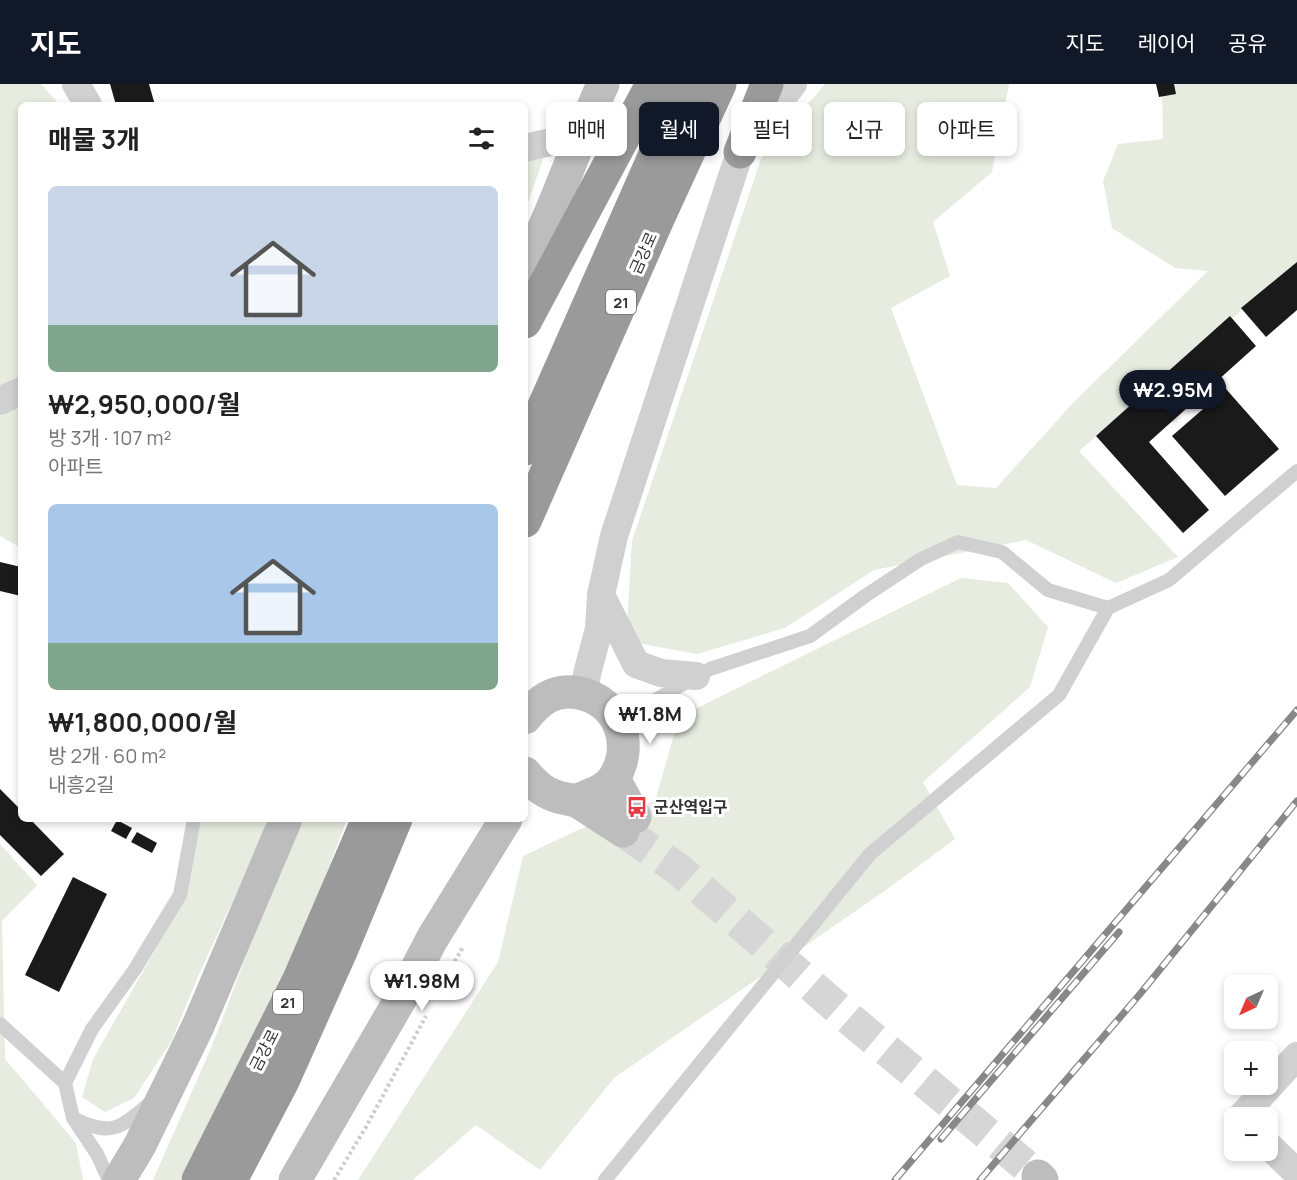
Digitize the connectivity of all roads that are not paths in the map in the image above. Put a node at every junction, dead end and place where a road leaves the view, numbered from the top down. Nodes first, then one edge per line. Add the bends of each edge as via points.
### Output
1 (76, 84) edge
2 (603, 84) edge
3 (652, 84) edge
4 (686, 84) edge
5 (720, 84) edge
6 (766, 84) edge
7 (793, 84) edge
8 (86, 102) edge
9 (595, 102) edge
10 (759, 102) edge
11 (779, 102) edge
12 (546, 143) edge
13 (528, 147) edge
14 (572, 156) edge
15 (739, 156) edge
16 (528, 261) edge
17 (528, 316) edge
18 (18, 392) edge
19 (0, 401) edge
20 (528, 442) edge
21 (1297, 471) edge
22 (528, 514) edge
23 (601, 595) junction
24 (1108, 608) junction
25 (696, 676) junction
26 (583, 694) junction
27 (528, 709) edge
28 (618, 722) junction
29 (614, 779) junction
30 (528, 782) edge
31 (575, 800) junction
32 (193, 822) edge
33 (285, 822) edge
34 (367, 822) edge
35 (395, 822) edge
36 (504, 822) edge
37 (0, 1024) edge
38 (1297, 1056) edge
39 (65, 1083) junction
40 (168, 1088) junction
41 (1250, 1107) edge
42 (73, 1118) junction
43 (1278, 1155) edge
44 (1297, 1173) edge
45 (109, 1180) edge
46 (118, 1180) edge
47 (198, 1180) edge
48 (231, 1180) edge
49 (295, 1180) edge
50 (605, 1180) edge

1 - 8 street
2 - 9 street
3 - 17 highway
4 - 20 highway, 금강로 / 21
5 - 22 highway, 금강로 / 21
6 - 10 highway
7 - 11 street
12 - 13 street
14 - 16 street
15 - 23 street via 614,536
18 - 19 street
21 - 24 lane via 1169,580
23 - 25 street via 636,664 661,673
23 - 26 street via 599,629
24 - 25 lane via 1048,590 1002,552 958,542 921,559 810,636
24 - 50 lane via 1059,695 870,854
25 - 28 lane
26 - 27 street via 566,690
26 - 28 street via 600,700
28 - 29 street via 625,746
29 - 31 street via 601,791
29 - 31 street via 629,824
30 - 31 street via 550,795
32 - 39 lane via 180,895 135,969 92,1029
33 - 40 street
34 - 47 highway, 금강로 / 21 via 299,979
35 - 48 highway, 금강로 / 21 via 287,1071
36 - 49 street via 432,939
37 - 39 lane
38 - 41 street
39 - 42 lane
40 - 42 lane via 133,1118 113,1128 95,1129
40 - 46 street
42 - 45 lane
43 - 44 street

